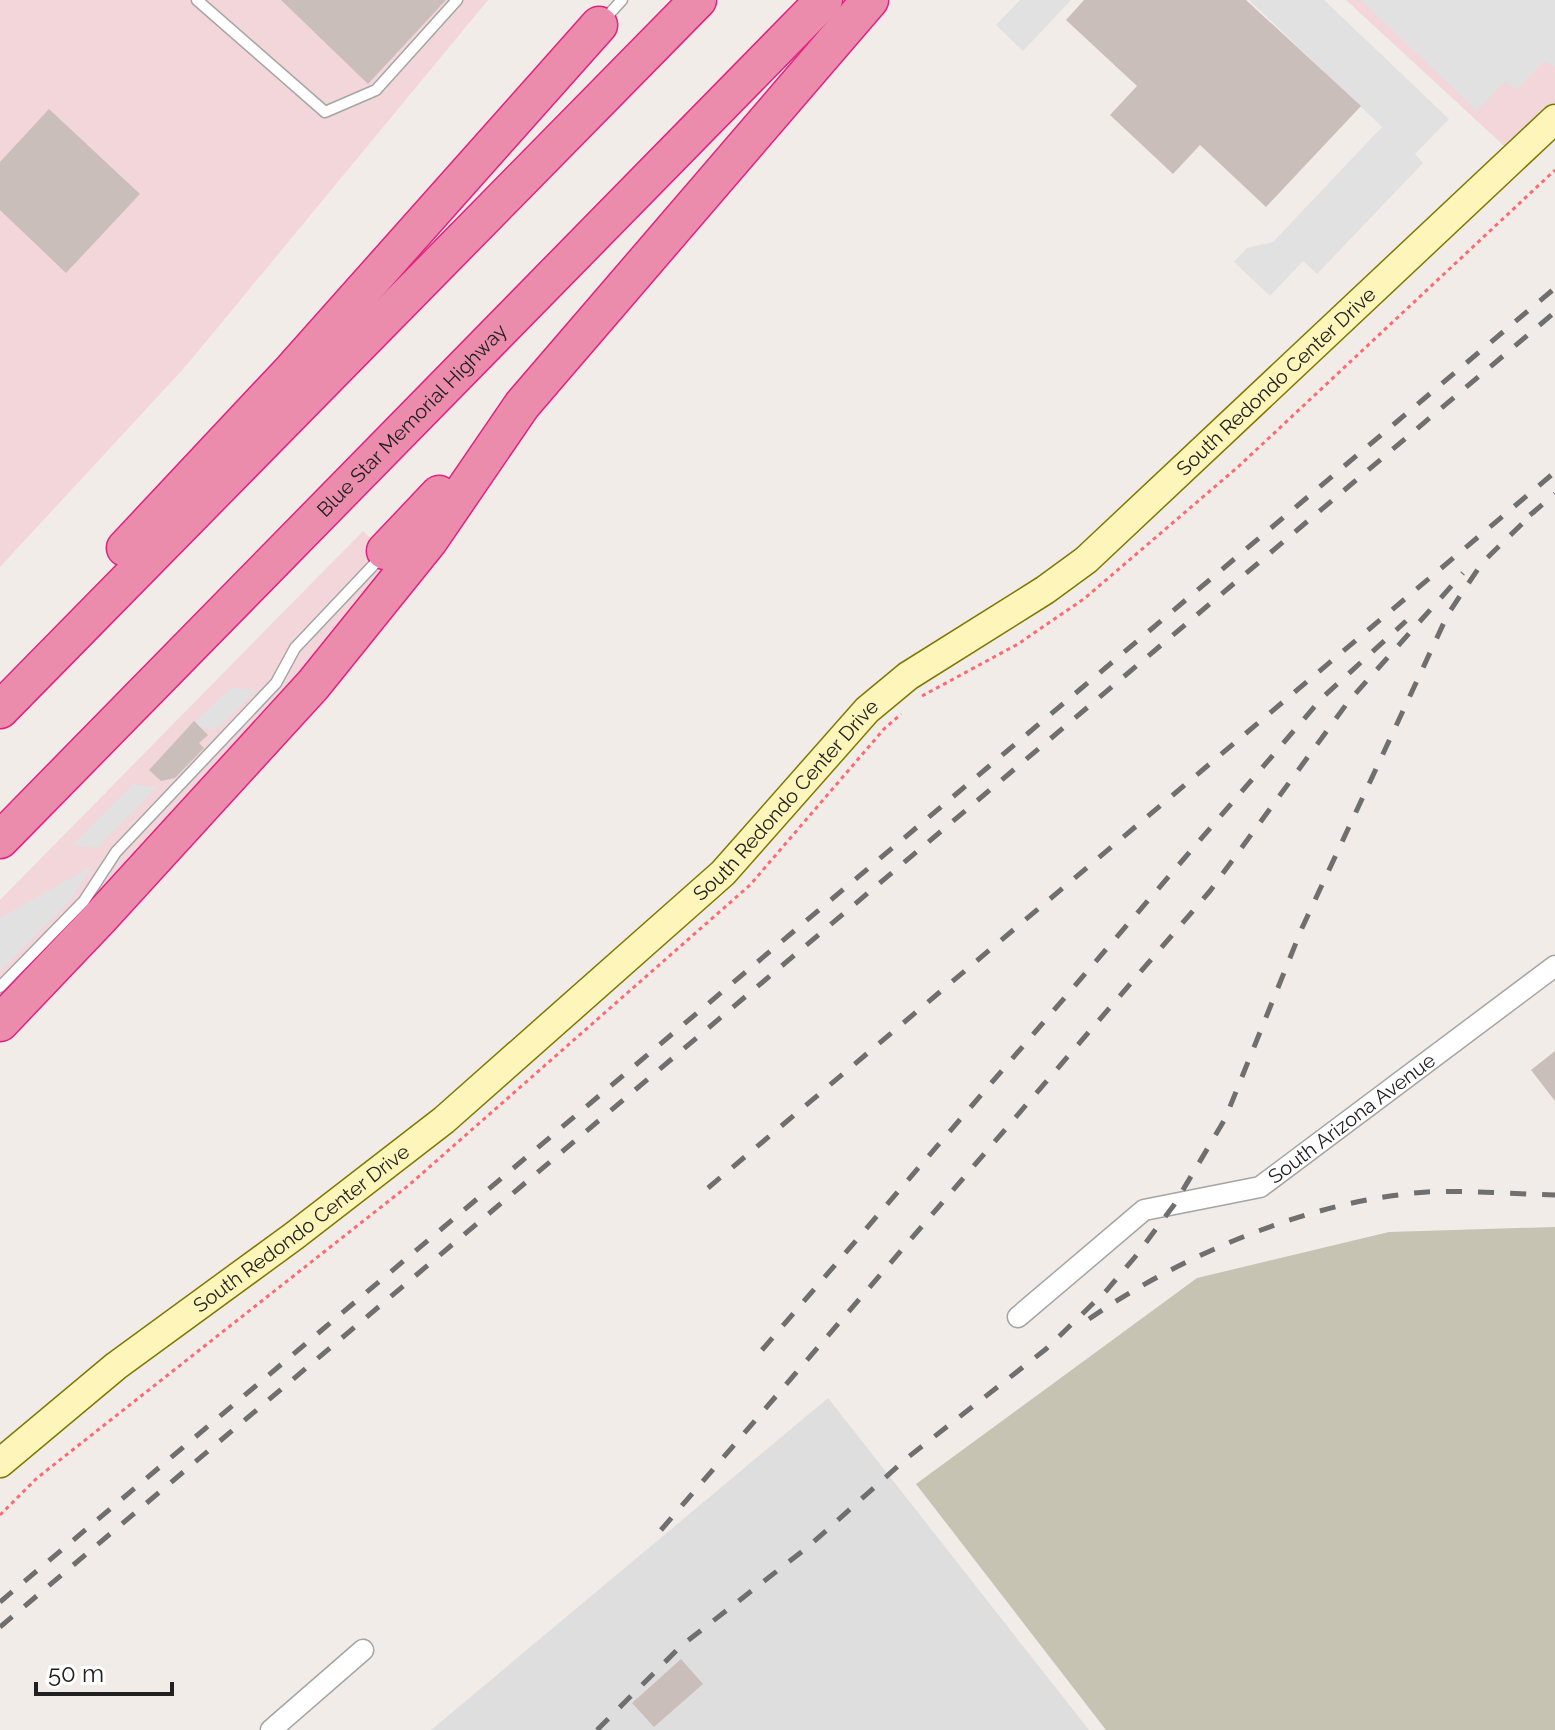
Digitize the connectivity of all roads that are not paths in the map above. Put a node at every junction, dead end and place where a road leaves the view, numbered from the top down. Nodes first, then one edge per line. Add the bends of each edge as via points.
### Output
1 (197, 0) edge
2 (457, 0) edge
3 (698, 0) edge
4 (824, 0) edge
5 (870, 0) edge
6 (611, 12) edge
7 (1555, 119) edge
8 (522, 405) junction
9 (385, 551) joint
10 (0, 682) edge
11 (0, 710) edge
12 (0, 840) edge
13 (1555, 966) edge
14 (0, 987) edge
15 (0, 1023) edge
16 (1018, 1317) dead end
17 (0, 1463) edge
18 (363, 1650) dead end
19 (271, 1730) edge

1 - 2 lane via 325,112 376,90
3 - 11 highway
4 - 12 highway, Blue Star Memorial Highway
5 - 8 highway
6 - 10 highway via 292,370
7 - 17 street, South Redondo Center Drive via 1086,560 908,676 867,710 723,873 444,1120 116,1366
8 - 9 highway
8 - 15 highway via 429,541 313,685
9 - 14 lane via 295,648 276,683 116,852 84,901
13 - 16 street, South Arizona Avenue via 1260,1187 1144,1210
18 - 19 street

